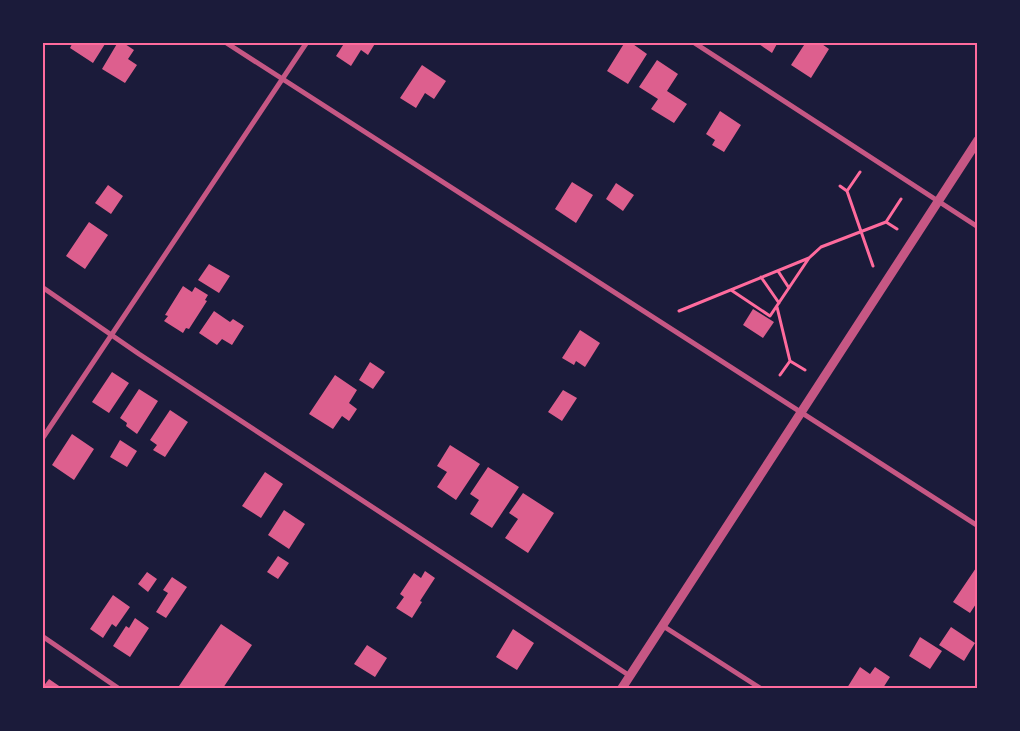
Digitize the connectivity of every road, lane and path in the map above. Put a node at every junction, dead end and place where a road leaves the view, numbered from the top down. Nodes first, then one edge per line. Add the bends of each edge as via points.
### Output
1 (225, 42) edge
2 (307, 42) edge
3 (693, 42) edge
4 (282, 79) junction
5 (978, 140) edge
6 (860, 172) dead end
7 (840, 186) dead end
8 (847, 191) junction
9 (901, 199) dead end
10 (938, 201) junction
11 (886, 222) junction
12 (978, 227) edge
13 (897, 229) dead end
14 (861, 232) junction
15 (809, 258) junction
16 (872, 266) dead end
17 (778, 271) junction
18 (762, 277) junction
19 (42, 287) edge
20 (789, 288) junction
21 (731, 290) junction
22 (778, 305) junction
23 (680, 311) dead end
24 (112, 335) junction
25 (790, 361) junction
26 (805, 370) dead end
27 (780, 375) dead end
28 (801, 412) junction
29 (42, 439) edge
30 (978, 526) edge
31 (663, 626) junction
32 (42, 636) edge
33 (630, 676) junction
34 (118, 688) edge
35 (622, 688) edge
36 (760, 688) edge

1 - 4 street
2 - 4 street
3 - 10 street
4 - 24 street
4 - 28 street
5 - 10 street
6 - 8 path
7 - 8 path
8 - 14 path
9 - 11 path
10 - 12 street
10 - 28 street
11 - 13 path
11 - 14 path
14 - 15 path via 821,247
14 - 16 path
15 - 17 path
15 - 20 path
17 - 18 path
17 - 20 path
18 - 21 path
18 - 22 path
19 - 24 street
20 - 22 path
21 - 22 path via 770,316
21 - 23 path
22 - 25 path
24 - 29 street
24 - 33 street
25 - 26 path
25 - 27 path
28 - 30 street
28 - 31 street
31 - 33 street
31 - 36 street
32 - 34 street
33 - 35 street

